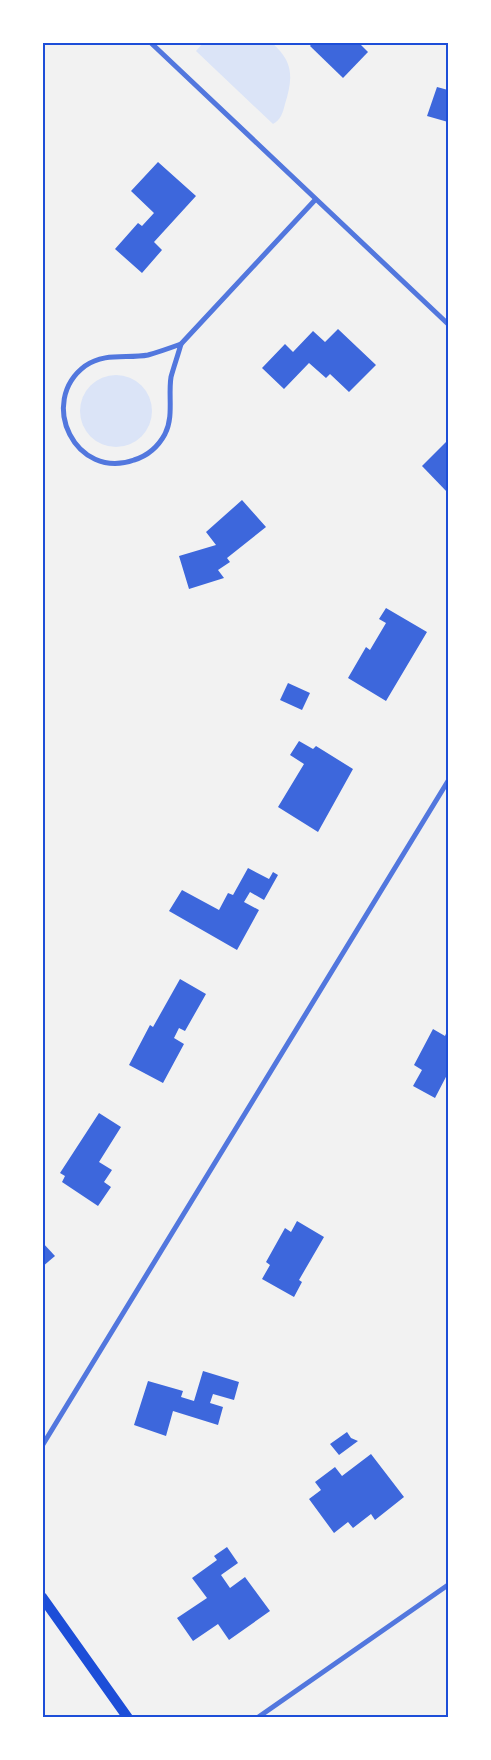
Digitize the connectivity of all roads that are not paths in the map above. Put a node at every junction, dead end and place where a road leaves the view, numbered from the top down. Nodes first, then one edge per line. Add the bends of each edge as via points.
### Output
1 (150, 42) edge
2 (315, 200) junction
3 (448, 324) edge
4 (181, 344) junction
5 (448, 781) edge
6 (42, 1446) edge
7 (448, 1585) edge
8 (42, 1597) edge
9 (128, 1718) edge
10 (257, 1718) edge

1 - 2 street
2 - 3 street
2 - 4 street
4 - 4 street via 147,355 128,354 99,359 76,375 68,387 63,415 66,429 83,452 95,459 118,463 141,458 159,443 169,422 171,378
5 - 6 street
7 - 10 street
8 - 9 main road

